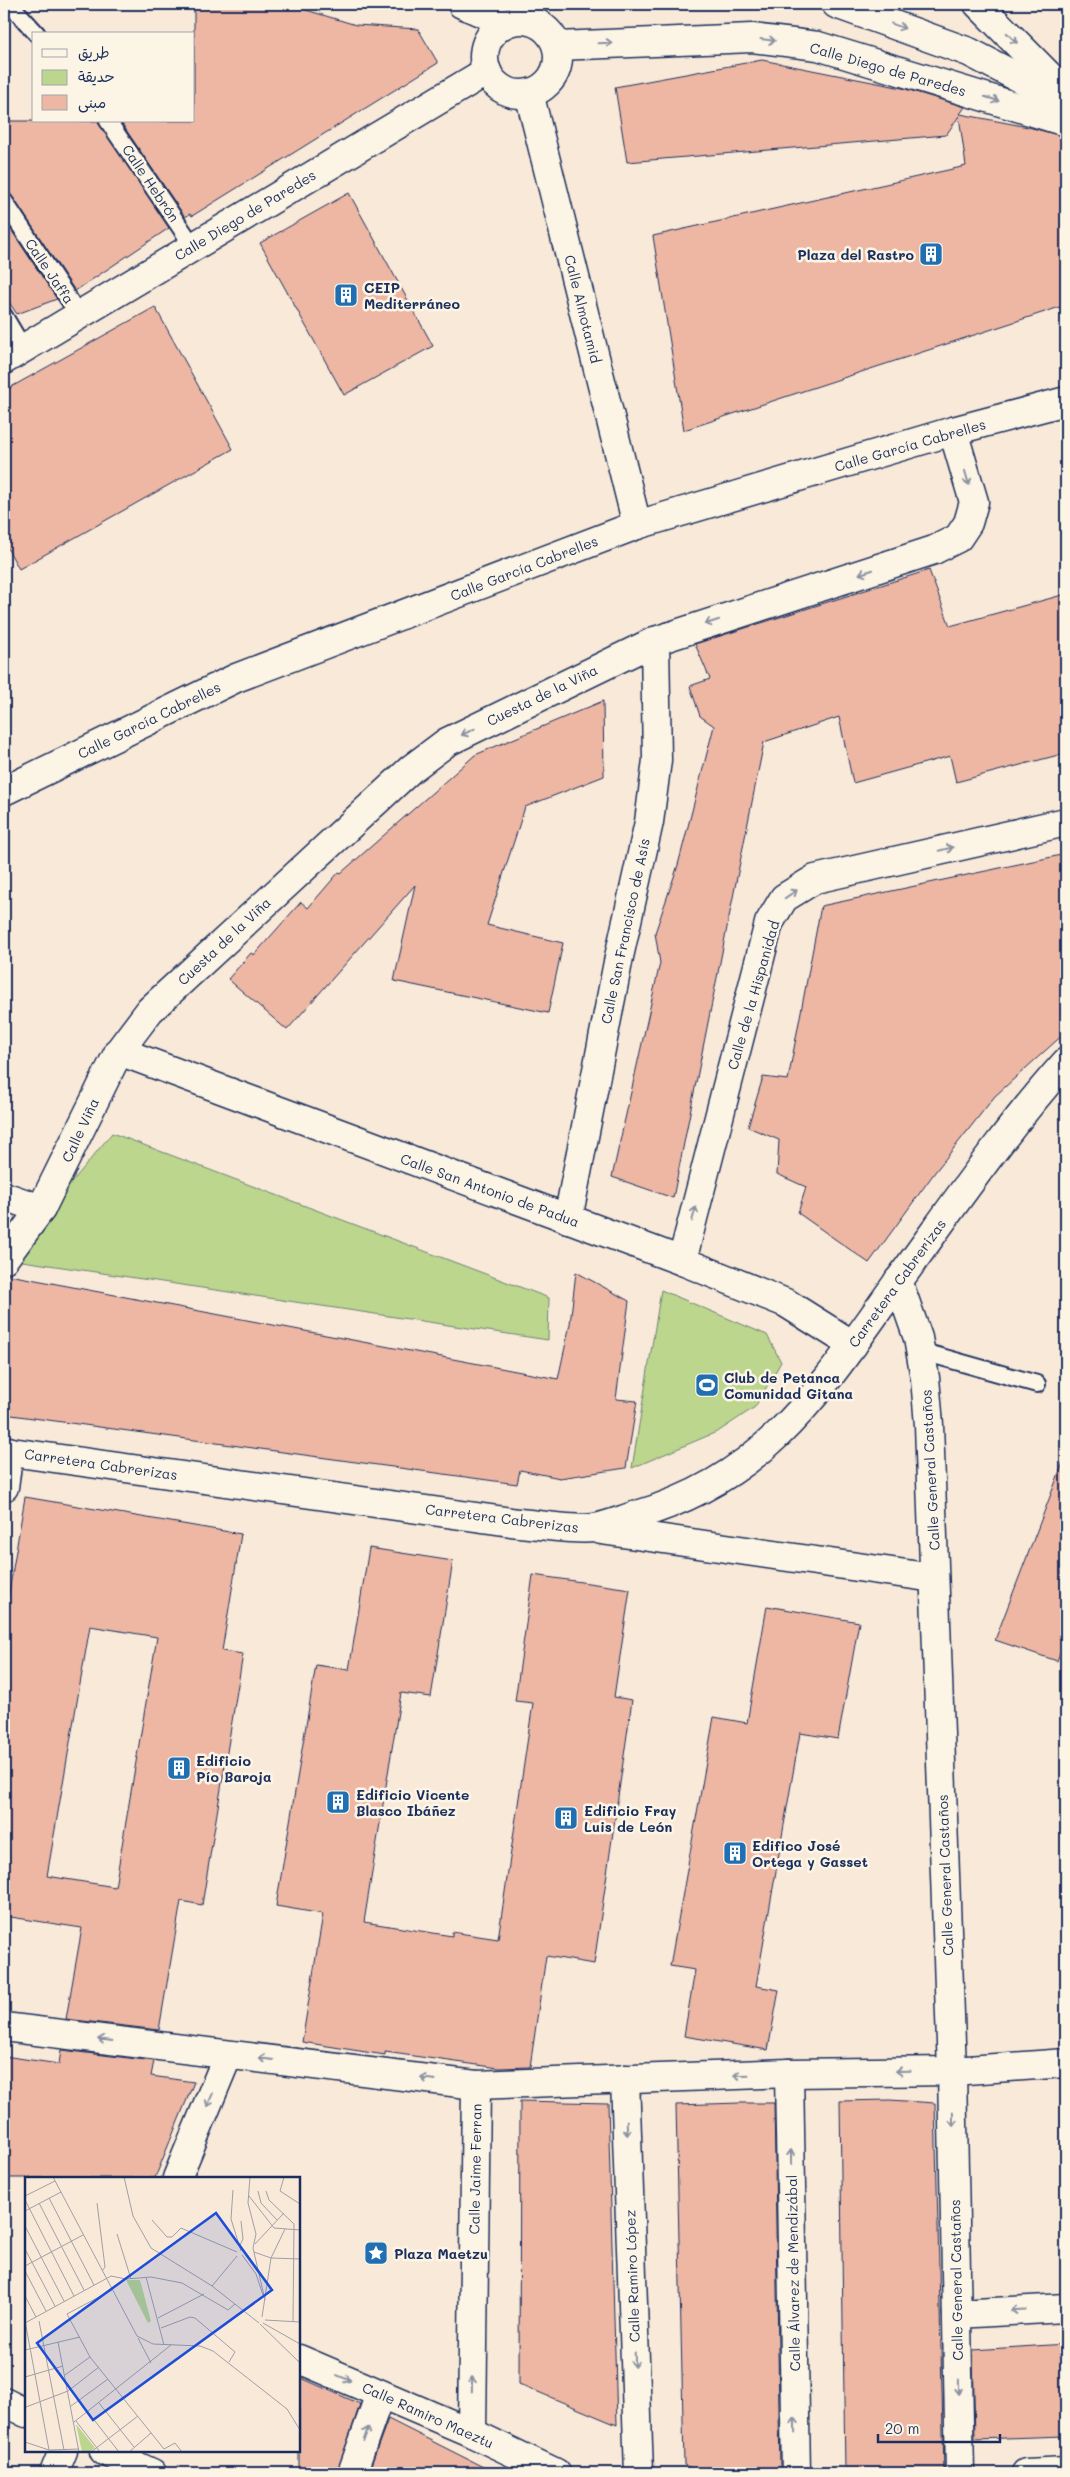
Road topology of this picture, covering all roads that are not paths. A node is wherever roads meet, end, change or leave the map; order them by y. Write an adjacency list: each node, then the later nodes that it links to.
1 (10, 4): 6 (lane)
2 (462, 4): 5 (street)
3 (836, 4): 11 (street, one-way to 11)
4 (978, 4): 9 (street, one-way to 9)
5 (506, 23): 7 (street); 8 (street)
6 (34, 32)
7 (556, 46): 10 (street); 13 (street, Calle Diego de Paredes, one-way to 13)
8 (487, 71): 10 (street); 15 (street, Calle Diego de Paredes)
9 (1066, 93)
10 (529, 94): 21 (street, Calle Almotamid)
11 (1066, 107)
12 (109, 122): 15 (lane, Calle Hebrón)
13 (1066, 122)
14 (4, 202): 16 (lane, Calle Jaffa)
15 (193, 246): 16 (street, Calle Diego de Paredes)
16 (79, 315): 18 (street, Calle Diego de Paredes)
17 (4, 316): 18 (lane)
18 (13, 354)
19 (1066, 401): 20 (street, Calle García Cabrelles)
20 (953, 431): 21 (street, Calle García Cabrelles); 22 (street, Cuesta de la Viña, one-way to 22)
21 (637, 525): 23 (street, Calle García Cabrelles)
22 (655, 641): 25 (street, Cuesta de la Viña, one-way to 25); 29 (street, Calle San Francisco de Asís)
23 (4, 791)
24 (1066, 822): 31 (street, Calle de la Hispanidad, one-way to 24)
25 (118, 1051): 28 (street, Calle Viña); 29 (street, Calle San Antonio de Padua)
26 (1066, 1062): 32 (street, Carretera Cabrerizas)
27 (4, 1196): 28 (street)
28 (41, 1209): 30 (street, Calle Viña)
29 (568, 1219): 31 (street, Calle San Antonio de Padua)
30 (4, 1259)
31 (682, 1261): 33 (street, Calle San Antonio de Padua)
32 (898, 1281): 33 (street, Carretera Cabrerizas); 34 (street, Calle General Castaños)
33 (853, 1345): 38 (street, Carretera Cabrerizas)
34 (920, 1351): 35 (lane); 39 (street, Calle General Castaños)
35 (1038, 1384)
36 (6, 1451): 37 (street); 38 (street, Carretera Cabrerizas)
37 (4, 1487)
38 (592, 1528): 39 (street)
39 (934, 1578): 43 (street, Calle General Castaños)
40 (4, 2027): 41 (street, one-way to 40)
41 (228, 2055): 46 (street, one-way to 41); 47 (street, one-way to 47)
42 (1066, 2063): 43 (street)
43 (952, 2071): 44 (street, one-way to 44); 49 (street, Calle General Castaños, one-way to 49)
44 (789, 2073): 45 (street, one-way to 45); 63 (street, Calle Álvarez de Mendizábal, one-way to 44)
45 (625, 2079): 46 (street); 62 (street, Calle Ramiro López, one-way to 62)
46 (476, 2085): 54 (street, Calle Jaime Ferran, one-way to 46)
47 (177, 2177)
48 (1066, 2308): 49 (street, one-way to 49)
49 (957, 2314): 64 (street, Calle General Castaños, one-way to 64)
50 (300, 2359): 51 (street, Calle Ramiro Maeztu, one-way to 51)
51 (380, 2394): 54 (street, Calle Ramiro Maeztu); 60 (street, one-way to 51)
52 (4, 2402): 53 (street)
53 (25, 2412)
54 (472, 2433): 61 (street, Calle Ramiro Maeztu)
55 (63, 2452): 58 (street)
56 (106, 2452): 59 (street)
57 (1066, 2471): 65 (street)
58 (54, 2473)
59 (152, 2473)
60 (352, 2473)
61 (556, 2473)
62 (639, 2473)
63 (796, 2473)
64 (960, 2473)
65 (1026, 2473)

